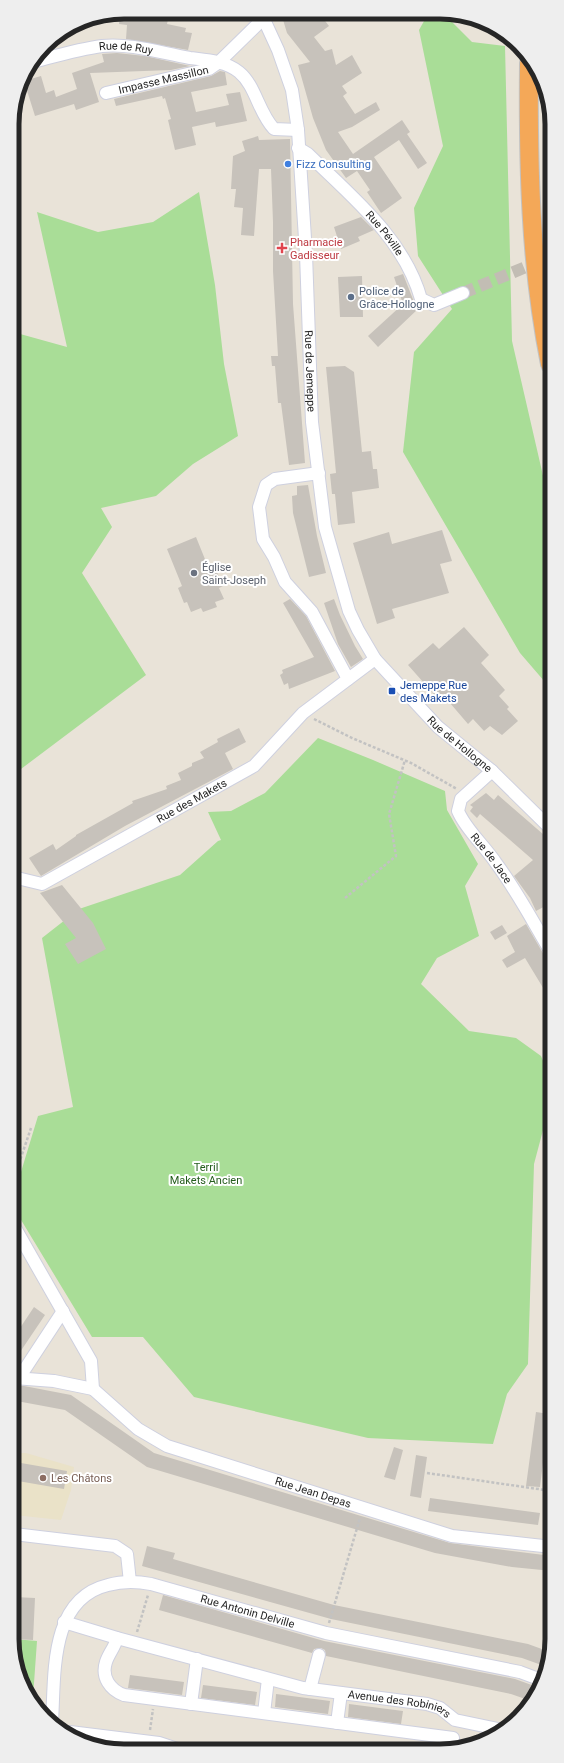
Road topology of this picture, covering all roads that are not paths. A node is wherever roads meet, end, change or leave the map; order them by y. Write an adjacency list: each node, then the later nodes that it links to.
1 (260, 19): 4 (street)
2 (264, 19): 7 (street, Rue de Jemeppe)
3 (41, 60): 4 (street, Rue de Ruy)
4 (219, 62): 6 (street, Impasse Massillon); 7 (street, Rue de Ruy)
5 (529, 69): 10 (highway)
6 (106, 93)
7 (298, 130): 8 (street, Rue de Jemeppe)
8 (298, 148): 9 (street, Rue Péville); 11 (street, Rue de Jemeppe)
9 (463, 293)
10 (545, 338)
11 (319, 473): 12 (street, Rue de Jemeppe); 14 (street)
12 (342, 590): 13 (street, Rue de Hollogne)
13 (375, 659): 14 (street, Rue des Makets); 15 (street, Rue de Hollogne)
14 (348, 679): 17 (street, Rue des Makets)
15 (492, 771): 16 (street, Rue de Hollogne); 18 (street, Rue de Jace)
16 (545, 823)
17 (19, 878)
18 (545, 942)
19 (19, 1235): 20 (street)
20 (63, 1311): 21 (street); 23 (street)
21 (19, 1374)
22 (19, 1378): 23 (street)
23 (93, 1389): 25 (street, Rue Jean Depas)
24 (19, 1535): 26 (street)
25 (545, 1546)
26 (130, 1582): 27 (street, Rue Antonin Delville); 31 (street, Rue Antonin Delville)
27 (64, 1622): 28 (street, Avenue des Robiniers); 37 (street, Rue Antonin Delville)
28 (118, 1638): 30 (street, Avenue des Robiniers); 35 (street, Avenue des Robiniers)
29 (319, 1655): 33 (street)
30 (197, 1659): 32 (street, Avenue des Robiniers); 35 (street)
31 (537, 1678)
32 (268, 1679): 33 (street, Avenue des Robiniers); 36 (street)
33 (310, 1689): 34 (street, Avenue des Robiniers)
34 (341, 1693): 38 (street, Avenue des Robiniers); 39 (street, Avenue des Robiniers)
35 (191, 1704): 36 (street, Avenue des Robiniers)
36 (264, 1713): 39 (street, Avenue des Robiniers)
37 (52, 1715)
38 (455, 1720): 40 (street, Avenue des Robiniers); 42 (street, Avenue des Robiniers)
39 (337, 1723): 42 (street, Avenue des Robiniers)
40 (495, 1728)
41 (78, 1733): 43 (street)
42 (452, 1743)
43 (159, 1744)

